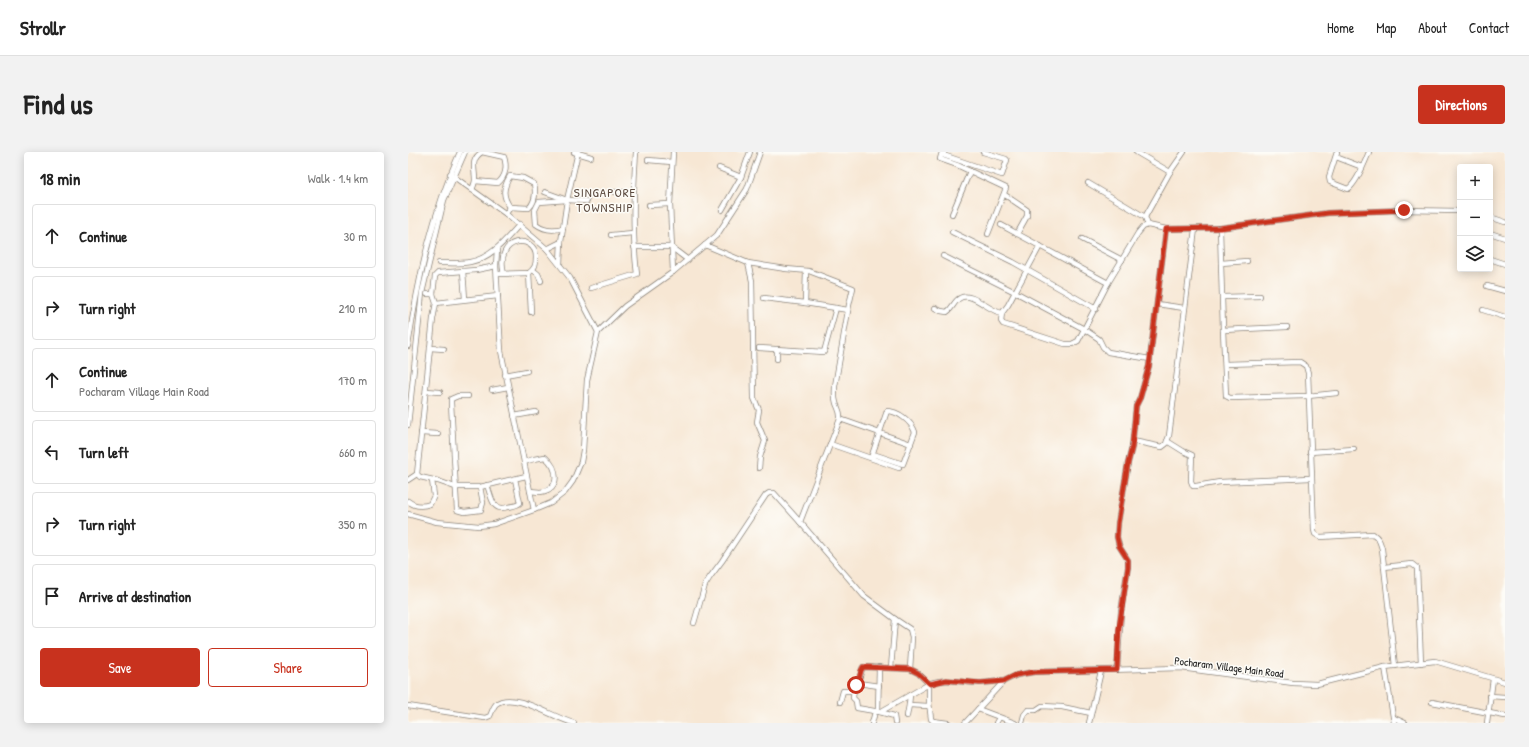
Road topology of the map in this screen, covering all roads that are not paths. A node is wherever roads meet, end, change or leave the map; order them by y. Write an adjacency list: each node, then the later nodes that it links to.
1 (460, 152): 21 (street)
2 (465, 152): 21 (street)
3 (577, 152): 14 (street); 30 (street)
4 (636, 152): 28 (street)
5 (672, 152): 16 (street)
6 (750, 152): 22 (street)
7 (760, 152): 58 (street)
8 (943, 152): 9 (street); 19 (street)
9 (983, 152)
10 (1136, 152): 20 (street)
11 (1184, 152): 20 (street)
12 (1369, 152): 17 (street)
13 (1337, 154): 17 (street); 17 (street)
14 (591, 158)
15 (648, 160): 16 (street)
16 (672, 162): 32 (street)
17 (1362, 167)
18 (719, 168): 22 (street)
19 (970, 171): 29 (street); 38 (street)
20 (1170, 172): 39 (street)
21 (452, 175): 25 (street); 86 (street)
22 (741, 177): 35 (street)
23 (475, 181): 23 (street); 25 (street)
24 (1088, 183): 39 (street)
25 (472, 190): 37 (street)
26 (545, 192): 30 (street)
27 (615, 192): 28 (street)
28 (633, 192): 50 (street)
29 (1005, 195): 51 (street); 52 (street)
30 (567, 200): 31 (street); 45 (street); 45 (street)
31 (586, 200)
32 (670, 204): 33 (street); 60 (street)
33 (649, 205)
34 (510, 207): 34 (street); 37 (street)
35 (722, 210)
36 (1457, 211): 46 (street)
37 (506, 214): 42 (street)
38 (952, 214)
39 (1145, 217): 44 (street)
40 (1493, 218): 41 (street)
41 (1505, 222)
42 (520, 224): 62 (street); 63 (street)
43 (1001, 225): 52 (street)
44 (1148, 225): 47 (street); 66 (street)
45 (563, 228): 57 (street)
46 (1220, 228): 48 (street); 71 (street)
47 (1166, 229): 48 (street); 98 (street)
48 (1195, 229): 101 (street)
49 (952, 232): 75 (street)
50 (633, 234): 54 (street); 61 (street)
51 (988, 234)
52 (1017, 234): 59 (street)
53 (1493, 234): 55 (street)
54 (611, 235)
55 (1505, 238)
56 (1082, 239): 66 (street)
57 (561, 242): 63 (street); 72 (street)
58 (705, 245): 65 (street); 70 (street)
59 (1040, 246): 75 (street); 83 (street)
60 (671, 247): 61 (street); 65 (street); 79 (street)
61 (634, 248): 85 (street)
62 (497, 249): 69 (street); 74 (street)
63 (547, 249): 72 (street)
64 (943, 256): 88 (street)
65 (688, 260): 79 (street)
66 (1122, 260): 83 (street)
67 (1493, 260): 73 (street)
68 (1247, 261): 71 (street)
69 (439, 263)
70 (748, 263): 77 (street); 144 (street)
71 (1221, 263): 93 (street)
72 (560, 264): 111 (street)
73 (1505, 264)
74 (496, 266): 76 (street); 80 (street)
75 (1027, 270): 88 (street); 102 (street)
76 (463, 271): 90 (street); 95 (street)
77 (806, 271): 96 (street); 103 (street)
78 (531, 272): 81 (street); 81 (street); 82 (street); 105 (street)
79 (673, 272): 111 (street)
80 (497, 274): 81 (street); 91 (street)
81 (504, 274)
82 (542, 281)
83 (1108, 283): 102 (street)
84 (1487, 286): 87 (street)
85 (591, 288)
86 (420, 289): 112 (street); 132 (street)
87 (1505, 291)
88 (1016, 292): 106 (street); 109 (street)
89 (427, 294): 90 (street)
90 (433, 294): 97 (street)
91 (498, 296): 95 (street); 121 (street)
92 (1260, 296): 93 (street)
93 (1223, 297): 110 (street)
94 (764, 298): 96 (street)
95 (465, 299): 97 (street)
96 (805, 302): 99 (street)
97 (436, 303): 113 (street)
98 (1157, 304): 101 (street); 118 (street)
99 (836, 308): 103 (street); 116 (street)
100 (935, 308): 106 (street)
101 (1184, 308): 137 (street)
102 (1096, 309): 109 (street)
103 (848, 310): 131 (street)
104 (1483, 310): 107 (street)
105 (531, 312)
106 (1002, 313): 109 (street)
107 (1505, 317)
108 (1287, 327): 110 (street)
109 (1084, 329): 118 (street)
110 (1223, 330): 119 (street)
111 (598, 332): 157 (street)
112 (408, 346)
113 (430, 348): 115 (street); 124 (street)
114 (759, 348): 116 (street)
115 (444, 349)
116 (777, 349): 117 (street)
117 (777, 359)
118 (1150, 359): 136 (street)
119 (1225, 364): 128 (street); 128 (street)
120 (527, 371): 121 (street)
121 (505, 375): 122 (street)
122 (508, 387): 123 (street); 130 (street)
123 (492, 390)
124 (426, 391): 125 (street); 133 (street)
125 (440, 392)
126 (1337, 393): 128 (street)
127 (468, 396): 153 (street)
128 (1308, 396): 141 (street)
129 (536, 412): 130 (street)
130 (514, 416): 143 (street)
131 (840, 419): 134 (street); 138 (street)
132 (408, 425)
133 (421, 433): 135 (street); 146 (street)
134 (880, 433): 139 (street); 139 (street); 142 (street)
135 (438, 434)
136 (1133, 441): 137 (street); 169 (street)
137 (1167, 441): 148 (street)
138 (830, 444): 142 (street); 159 (street)
139 (910, 444): 142 (street)
140 (1354, 449): 141 (street)
141 (1310, 452): 148 (street)
142 (872, 456): 145 (street)
143 (524, 462): 147 (street); 155 (street)
144 (759, 468)
145 (899, 468)
146 (417, 474): 150 (street); 151 (street)
147 (526, 476): 149 (street); 155 (street)
148 (1311, 478): 160 (street)
149 (515, 479): 152 (street); 152 (street)
150 (408, 480)
151 (432, 480): 153 (street); 156 (street)
152 (487, 485): 154 (street)
153 (455, 487): 154 (street); 154 (street)
154 (480, 487)
155 (530, 491): 157 (street)
156 (408, 500)
157 (534, 510): 158 (street)
158 (408, 514)
159 (800, 522): 161 (street); 162 (street)
160 (1384, 567): 163 (street); 164 (street)
161 (895, 619): 167 (street); 168 (street)
162 (694, 623)
163 (1421, 663): 164 (street, Pocharam Village Main Road); 171 (street, Pocharam Village Main Road)
164 (1395, 666): 166 (street, Pocharam Village Main Road)
165 (879, 667): 167 (street); 174 (street); 176 (street)
166 (1385, 667): 169 (street, Pocharam Village Main Road); 193 (street)
167 (891, 668): 168 (street)
168 (910, 669): 175 (street)
169 (1117, 670): 170 (street, Pocharam Village Main Road)
170 (1101, 671): 172 (street, Pocharam Village Main Road); 189 (street)
171 (1493, 679): 173 (street, Pocharam Village Main Road); 179 (street)
172 (1004, 681): 175 (street); 186 (street, Pocharam Village Main Road)
173 (1505, 682)
174 (858, 683): 176 (street); 177 (street)
175 (930, 684): 178 (street); 185 (street)
176 (879, 686): 187 (street)
177 (854, 690): 181 (street); 187 (street)
178 (910, 695): 183 (street); 187 (street)
179 (1490, 696): 180 (street); 188 (street)
180 (1505, 697)
181 (840, 702)
182 (1432, 702): 188 (street)
183 (909, 705): 185 (street); 190 (street)
184 (408, 706): 194 (street)
185 (929, 706): 195 (street)
186 (978, 710): 192 (street); 201 (street, Pocharam Village Main Road)
187 (877, 712): 198 (street); 199 (street)
188 (1489, 712): 191 (street); 207 (street)
189 (1091, 713): 204 (street); 205 (street)
190 (907, 716)
191 (1505, 716)
192 (999, 718): 202 (street); 203 (street)
193 (1394, 721): 206 (street)
194 (568, 722): 196 (street)
195 (933, 722): 200 (street)
196 (575, 723): 197 (street)
197 (580, 723)
198 (872, 723)
199 (895, 723)
200 (948, 723)
201 (965, 723)
202 (996, 723)
203 (1015, 723)
204 (1022, 723)
205 (1089, 723)
206 (1405, 723)
207 (1487, 723)

